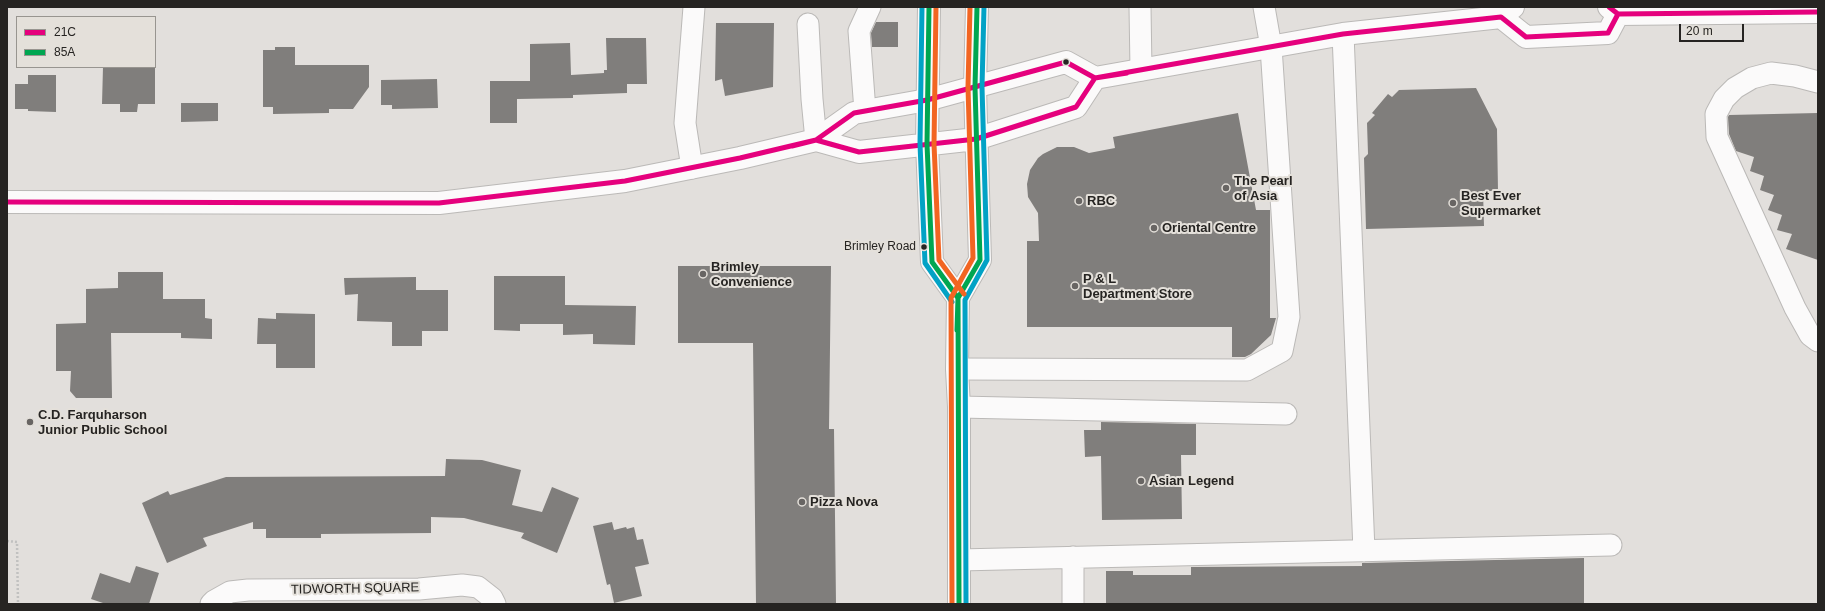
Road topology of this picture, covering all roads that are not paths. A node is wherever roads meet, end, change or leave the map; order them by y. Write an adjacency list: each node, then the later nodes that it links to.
1 (694, 7): 22 (street)
2 (870, 7): 18 (street)
3 (929, 7): 17 (main road)
4 (976, 7): 16 (main road)
5 (1140, 7): 13 (street)
6 (1264, 7): 12 (street)
7 (1614, 10): 8 (main road); 9 (main road)
8 (1507, 12): 11 (main road)
9 (1818, 12)
10 (808, 24): 20 (street)
11 (1343, 34): 12 (main road); 30 (street)
12 (1271, 47): 13 (main road); 26 (street)
13 (1141, 70): 14 (main road)
14 (1095, 78): 16 (main road); 19 (main road)
15 (1818, 82): 25 (street)
16 (975, 87): 17 (main road); 19 (main road)
17 (927, 100): 18 (main road); 21 (main road)
18 (865, 111): 20 (main road)
19 (976, 139): 21 (main road); 24 (main road)
20 (816, 140): 21 (main road); 22 (main road)
21 (927, 144): 24 (main road)
22 (692, 168): 23 (main road)
23 (7, 202)
24 (958, 298): 26 (main road)
25 (1818, 341)
26 (957, 369): 27 (main road)
27 (959, 407): 28 (street); 32 (main road)
28 (1286, 414)
29 (1611, 545): 30 (street)
30 (1364, 551): 31 (street)
31 (1073, 556): 32 (street); 36 (street)
32 (959, 560): 35 (main road)
33 (211, 604): 34 (street, TIDWORTH SQUARE)
34 (496, 604)
35 (959, 604)
36 (1073, 604)

